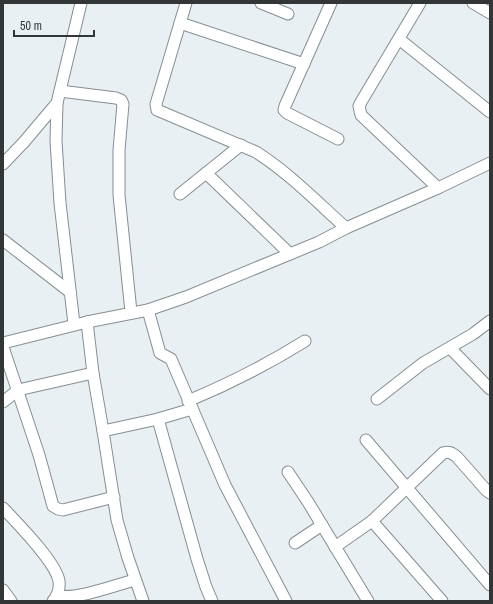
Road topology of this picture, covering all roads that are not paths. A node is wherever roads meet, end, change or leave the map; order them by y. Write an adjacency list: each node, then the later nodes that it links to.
1 (81, 3): 12 (street)
2 (186, 3): 9 (street)
3 (261, 3): 8 (street)
4 (332, 3): 11 (street)
5 (420, 3): 10 (street)
6 (473, 3): 7 (street)
7 (490, 13)
8 (288, 14)
9 (180, 23): 11 (street); 16 (street)
10 (399, 39): 14 (street); 20 (street)
11 (304, 64): 15 (street)
12 (60, 91): 13 (street); 27 (street)
13 (57, 103): 18 (street); 25 (street)
14 (490, 112)
15 (338, 139)
16 (241, 145): 19 (street); 22 (street)
17 (490, 163): 20 (street)
18 (3, 164)
19 (206, 173): 21 (street); 24 (street)
20 (438, 188): 22 (street)
21 (180, 194)
22 (346, 228): 24 (street)
23 (3, 240): 25 (street)
24 (290, 254): 26 (street)
25 (70, 292): 30 (street)
26 (148, 310): 27 (street); 40 (street)
27 (130, 312): 29 (street)
28 (490, 321): 34 (street)
29 (87, 322): 30 (street); 35 (street)
30 (74, 324): 32 (street)
31 (305, 341): 40 (street)
32 (3, 343)
33 (3, 347): 37 (street)
34 (450, 348): 36 (street); 38 (street)
35 (93, 373): 37 (street); 42 (street)
36 (490, 389)
37 (18, 390): 39 (street); 47 (street)
38 (377, 399)
39 (3, 402)
40 (190, 405): 41 (street); 60 (street)
41 (158, 419): 42 (street); 59 (street)
42 (103, 431): 47 (street)
43 (366, 440): 45 (street)
44 (288, 472): 50 (street)
45 (406, 488): 46 (street); 49 (street); 54 (street)
46 (490, 492)
47 (114, 497): 53 (street)
48 (3, 508): 56 (street)
49 (372, 521): 52 (street); 62 (street)
50 (322, 525): 51 (street); 52 (street)
51 (295, 543)
52 (335, 547): 61 (street)
53 (135, 580): 56 (street); 58 (street)
54 (490, 585)
55 (3, 590): 57 (street)
56 (55, 598)
57 (11, 601)
58 (143, 601)
59 (212, 601)
60 (286, 601)
61 (368, 601)
62 (442, 601)

